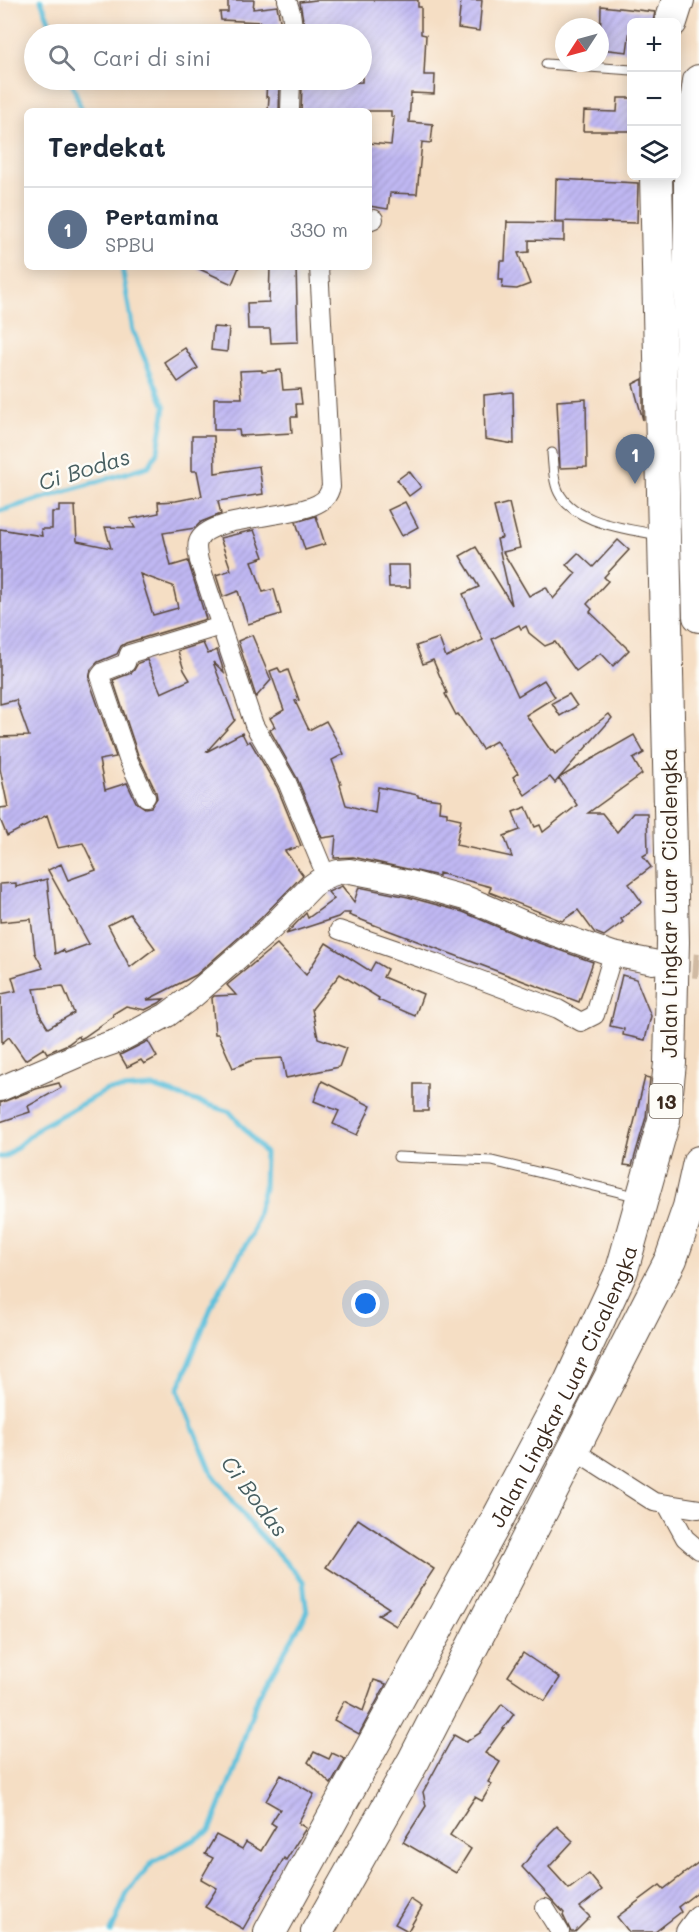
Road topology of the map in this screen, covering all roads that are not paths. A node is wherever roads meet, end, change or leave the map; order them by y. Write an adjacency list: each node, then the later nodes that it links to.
1 (287, 0): 4 (street)
2 (678, 0): 3 (highway)
3 (672, 18)
4 (293, 24)
5 (546, 64): 6 (lane)
6 (627, 70)
7 (699, 81): 14 (highway)
8 (291, 90): 9 (street)
9 (290, 108)
10 (656, 180): 13 (highway, Jalan Lingkar Luar Cicalengka / 13)
11 (319, 270): 17 (street)
12 (552, 453): 13 (lane)
13 (663, 536): 26 (highway, Jalan Lingkar Luar Cicalengka / 13)
14 (698, 553): 15 (highway)
15 (699, 599): 16 (highway)
16 (699, 616)
17 (221, 626): 18 (street); 19 (street)
18 (146, 797)
19 (326, 876): 21 (street); 23 (street)
20 (339, 930): 21 (street)
21 (613, 954): 22 (street)
22 (653, 962)
23 (0, 1089)
24 (398, 1157): 26 (lane)
25 (699, 1162): 27 (highway, Jalan Lingkar Luar Cicalengka)
26 (644, 1199): 33 (highway, Jalan Lingkar Luar Cicalengka / 13)
27 (573, 1450): 28 (street); 34 (highway, Jalan Lingkar Luar Cicalengka)
28 (667, 1505): 29 (street); 30 (street)
29 (699, 1509)
30 (699, 1550)
31 (545, 1908): 35 (street)
32 (699, 1917): 36 (street)
33 (270, 1932)
34 (317, 1932)
35 (560, 1932)
36 (688, 1932)

